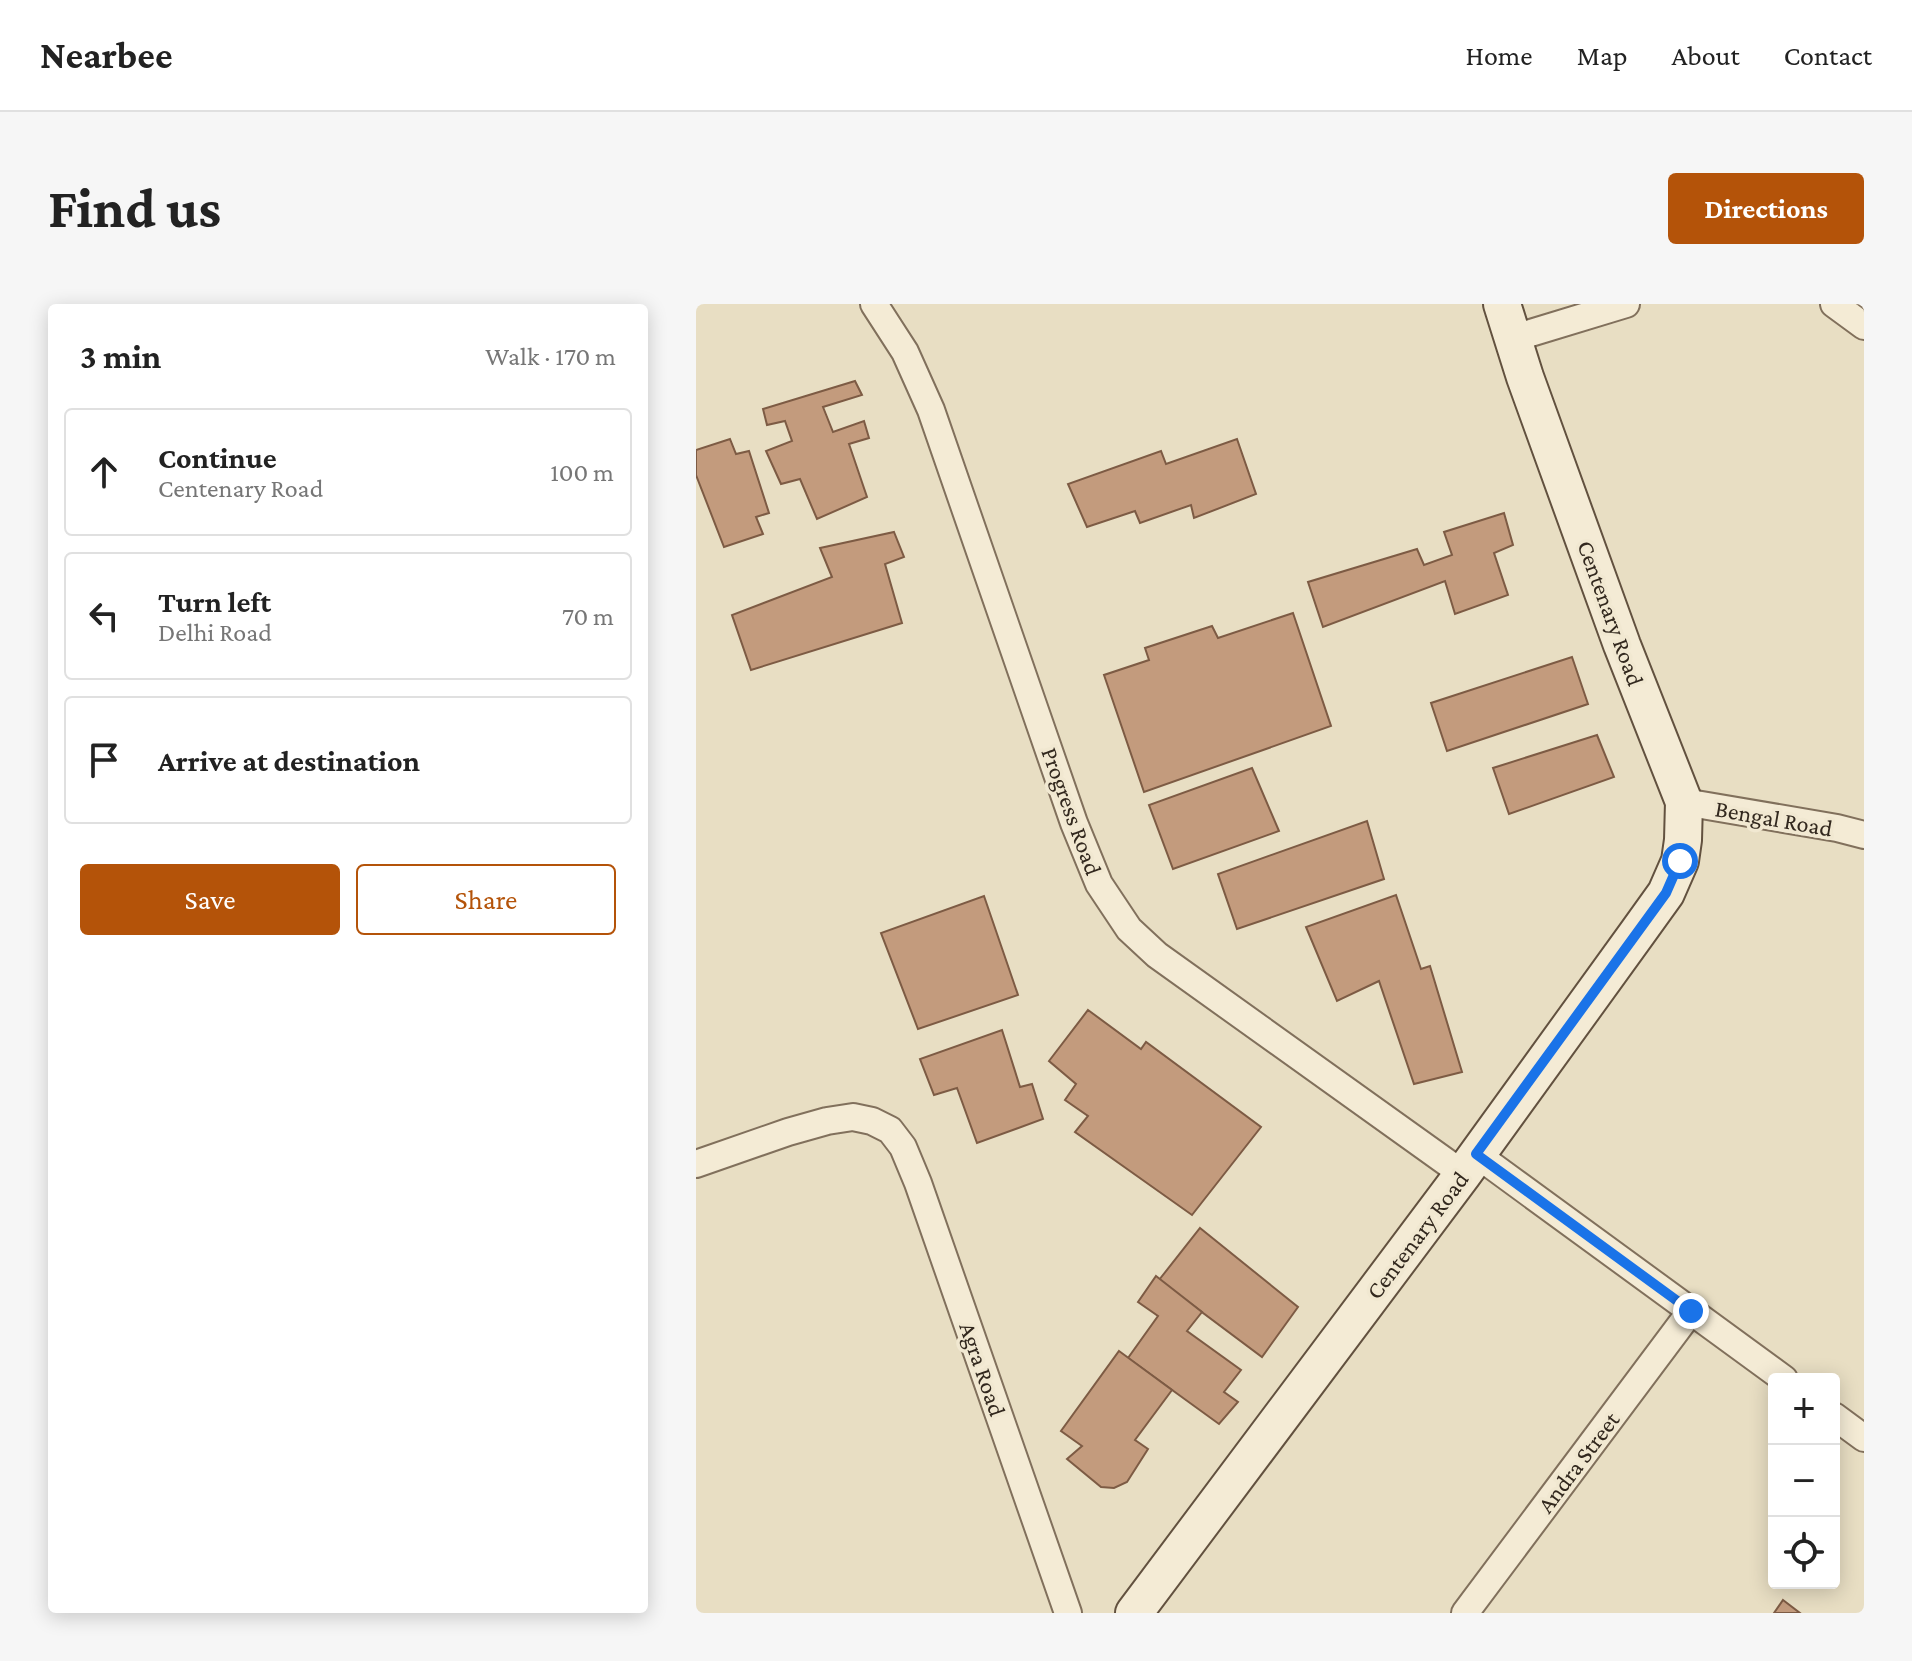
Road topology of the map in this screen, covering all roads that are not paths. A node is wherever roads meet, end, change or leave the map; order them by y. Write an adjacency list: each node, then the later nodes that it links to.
1 (874, 304): 10 (street, Progress Road)
2 (1502, 304): 6 (street, Centenary Road)
3 (1626, 304): 6 (street)
4 (1834, 304): 5 (street)
5 (1864, 326)
6 (1514, 338): 7 (street, Centenary Road)
7 (1684, 802): 8 (street, Bengal Road); 10 (street, Centenary Road)
8 (1864, 835)
9 (696, 1164): 15 (street, Agra Road)
10 (1470, 1164): 11 (street, Progress Road); 16 (street, Centenary Road)
11 (1691, 1311): 12 (street, Progress Road); 17 (street, Andra Street)
12 (1776, 1373)
13 (1840, 1420): 14 (street)
14 (1864, 1438)
15 (1068, 1613)
16 (1134, 1613)
17 (1465, 1613)

